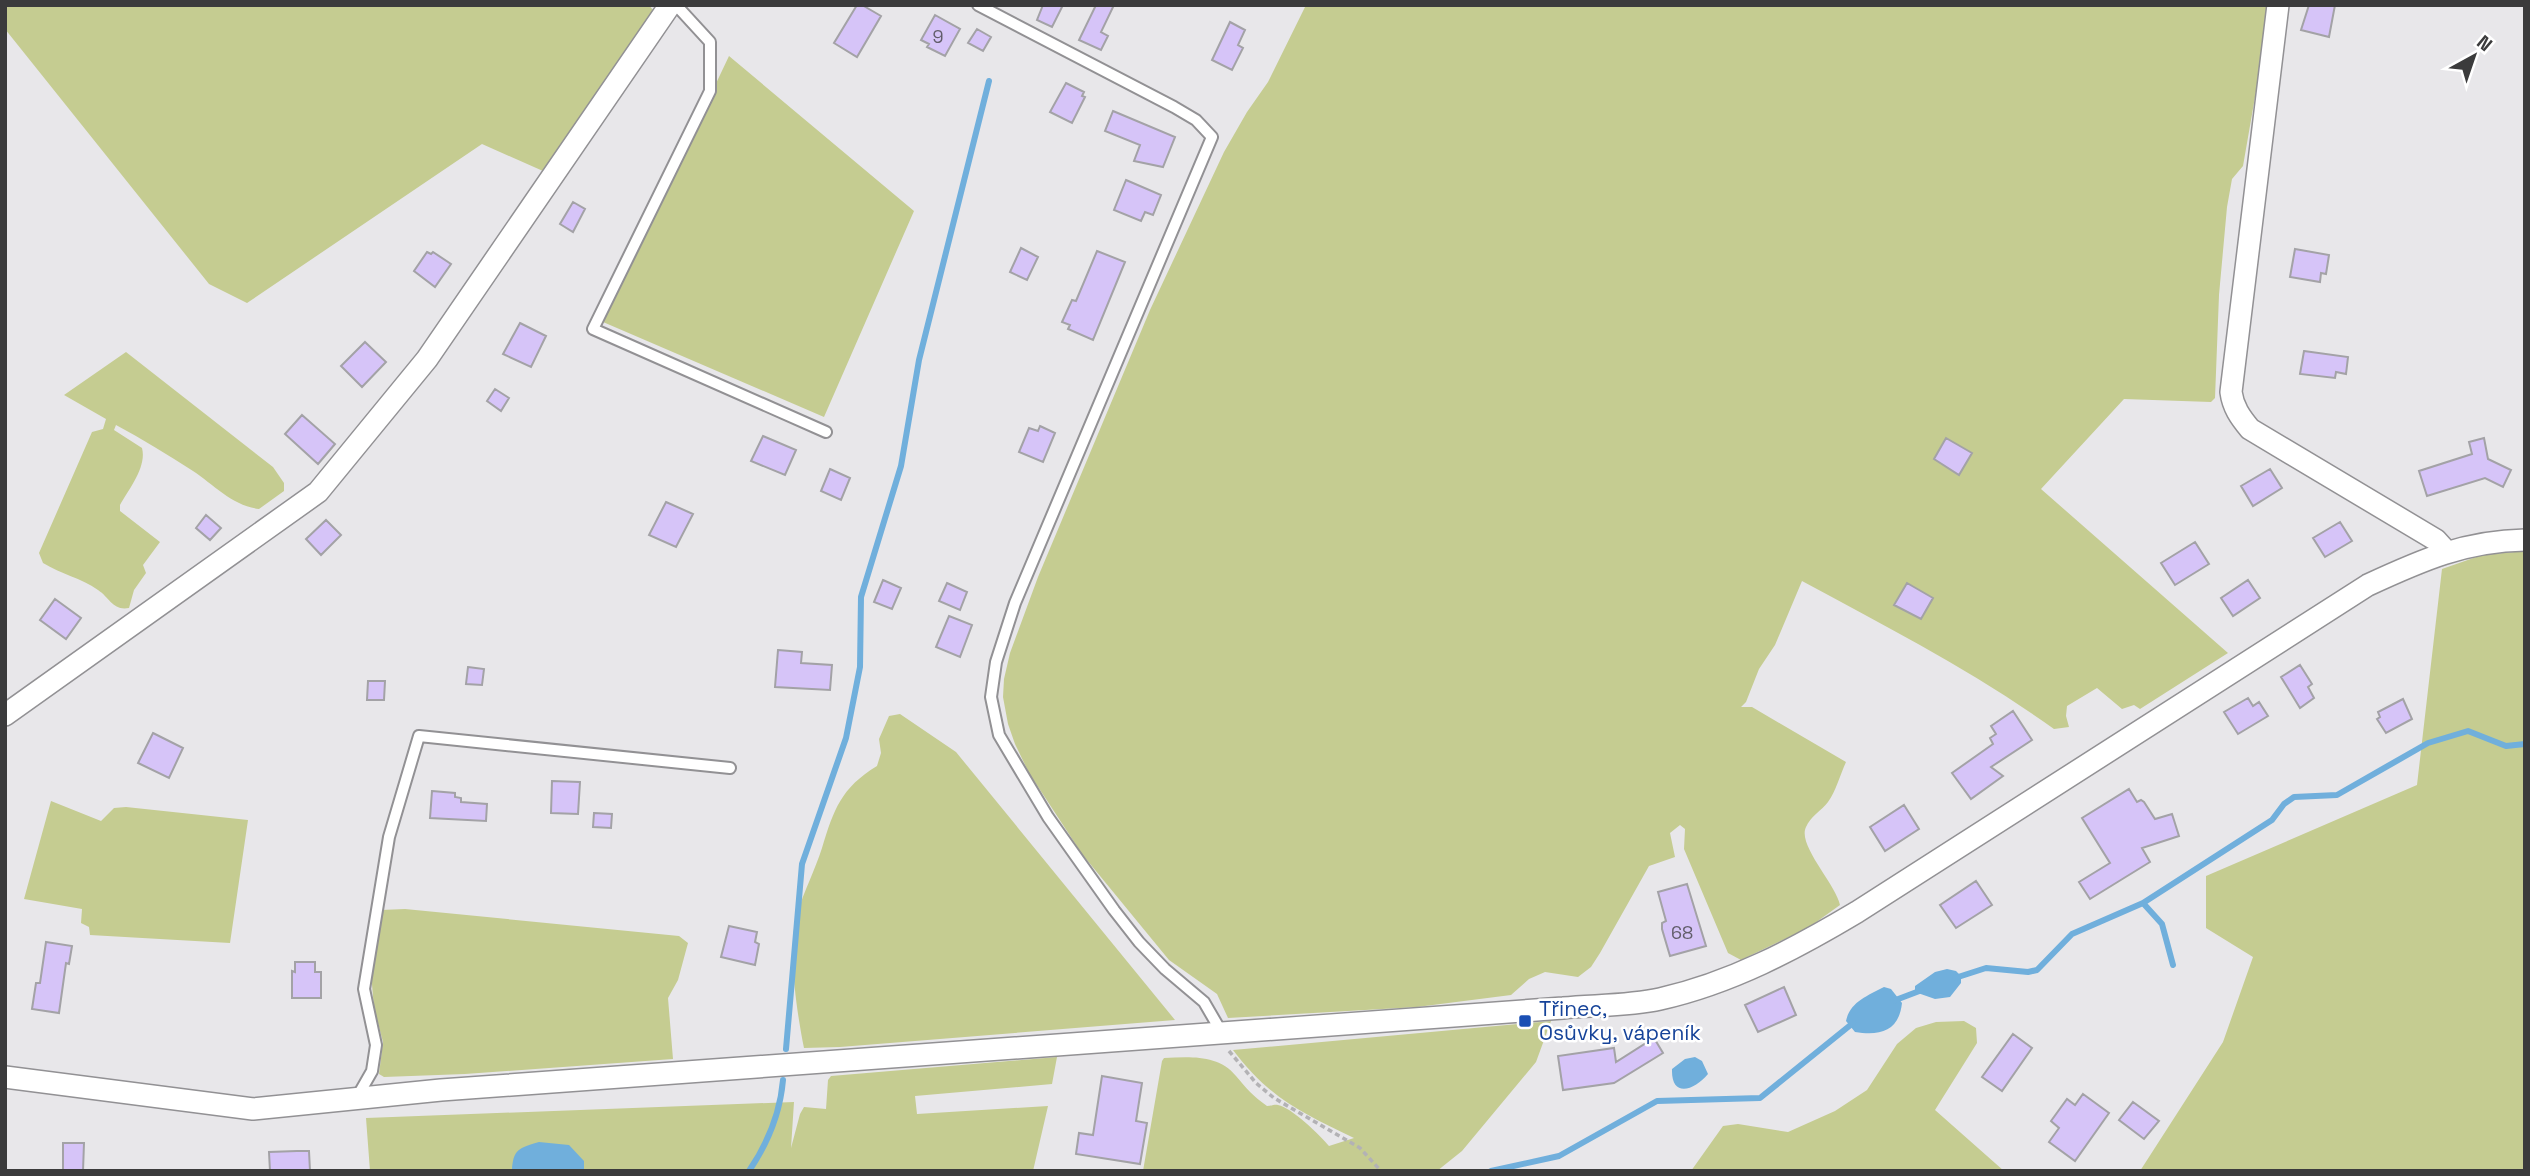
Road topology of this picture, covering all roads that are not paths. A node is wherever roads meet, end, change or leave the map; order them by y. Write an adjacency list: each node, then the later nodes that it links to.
1 (670, 5): 8 (street)
2 (676, 5): 5 (lane)
3 (978, 5): 10 (lane)
4 (2278, 5): 7 (street)
5 (826, 432)
6 (2525, 540): 7 (street)
7 (2446, 551): 10 (street)
8 (5, 715)
9 (730, 768): 12 (lane)
10 (1222, 1033): 12 (street)
11 (5, 1077): 12 (street)
12 (356, 1099)

